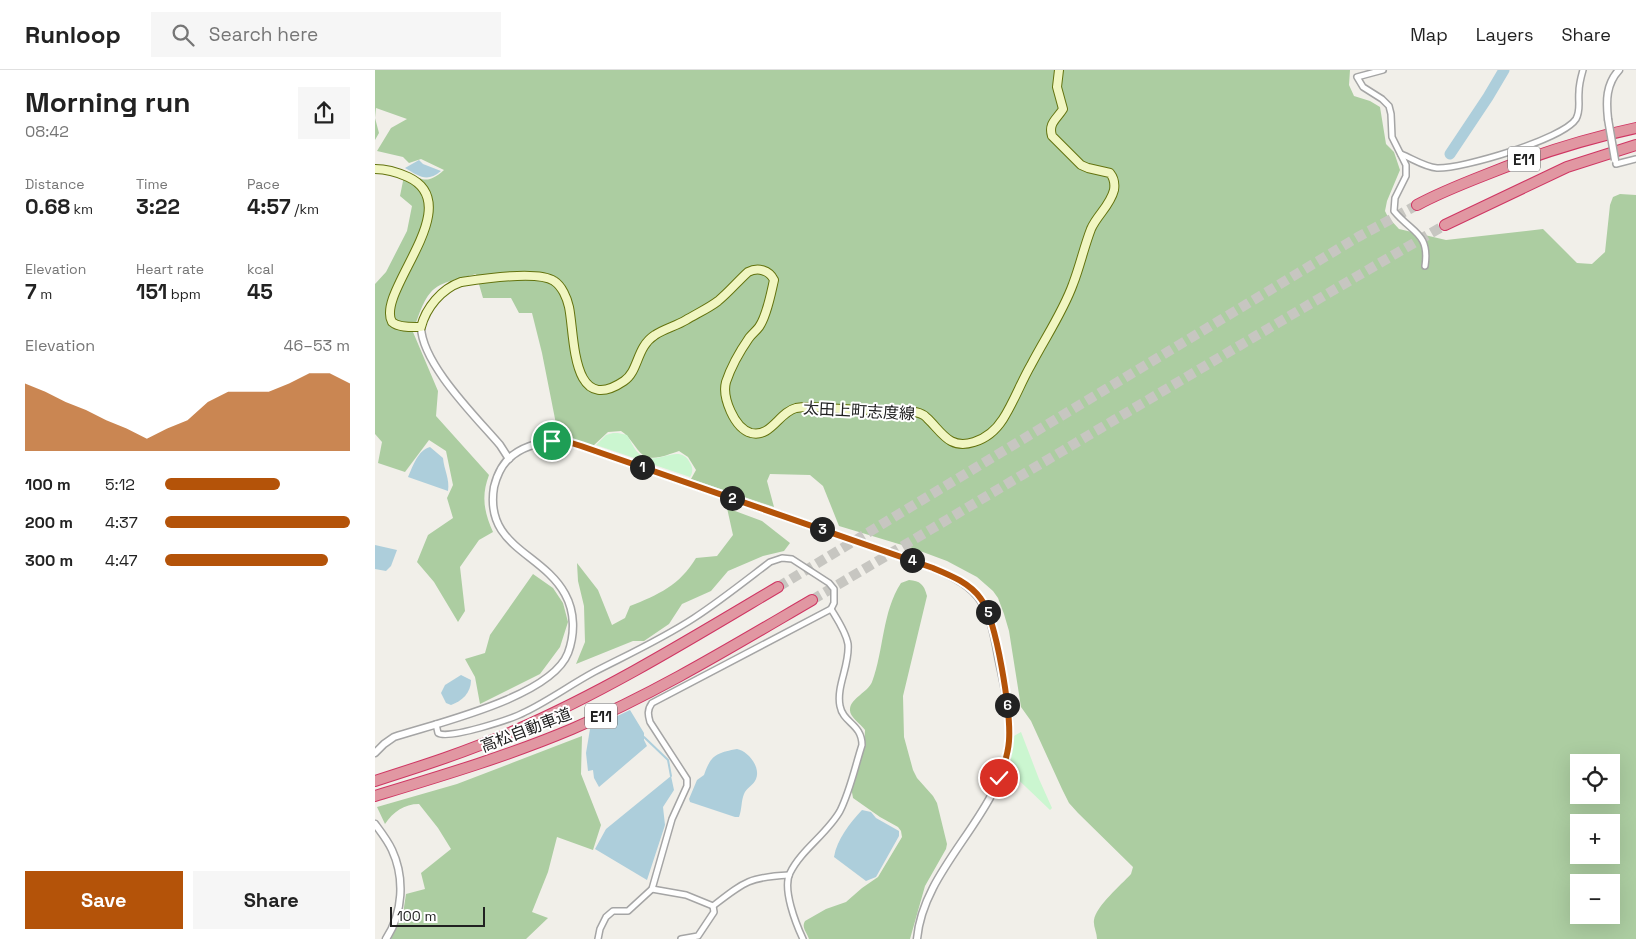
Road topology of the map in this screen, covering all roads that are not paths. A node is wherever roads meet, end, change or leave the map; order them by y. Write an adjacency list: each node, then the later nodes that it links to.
1 (1059, 70): 14 (main road, 太田上町志度線)
2 (1383, 70): 7 (street)
3 (1583, 70): 7 (street)
4 (1619, 70): 9 (street, bridge)
5 (1636, 128): 11 (highway, E11)
6 (1636, 145): 12 (highway, E11)
7 (1401, 154): 13 (street)
8 (1636, 159): 9 (street)
9 (1616, 162)
10 (375, 169): 14 (main road)
11 (1417, 205)
12 (1445, 224)
13 (1425, 266)
14 (421, 327): 15 (street)
15 (509, 459): 19 (street); 31 (street)
16 (778, 587): 21 (highway, 高松自動車道 / E11)
17 (812, 600): 22 (highway, 高松自動車道 / E11)
18 (831, 609): 19 (street); 24 (street); 25 (street)
19 (436, 724): 20 (street)
20 (375, 753)
21 (375, 781)
22 (375, 796)
23 (375, 824): 27 (street)
24 (789, 875): 26 (street); 30 (street)
25 (652, 889): 26 (street); 28 (street)
26 (713, 906): 29 (street)
27 (386, 939)
28 (598, 939)
29 (681, 939)
30 (803, 939)
31 (917, 939)

